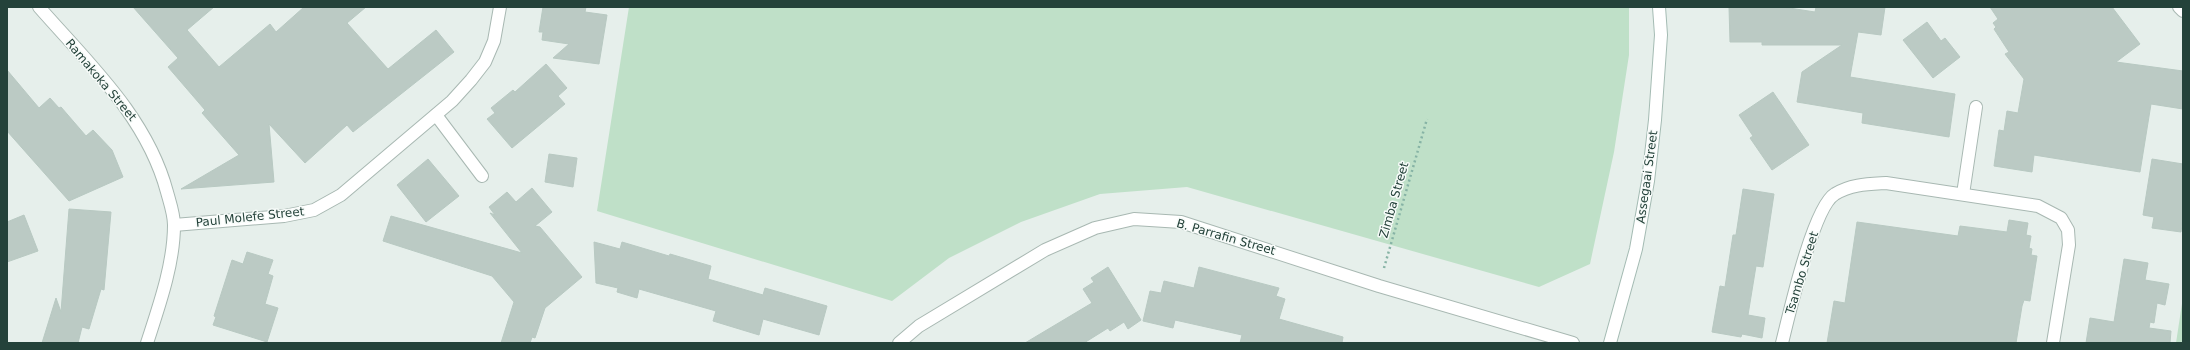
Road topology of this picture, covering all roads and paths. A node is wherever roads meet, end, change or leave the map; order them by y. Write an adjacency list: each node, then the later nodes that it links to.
1 (40, 7): 11 (street, Ramakoka Street)
2 (500, 7): 7 (street, Paul Molefe Street)
3 (1659, 7): 16 (street, Assegaai Street)
4 (2179, 7): 5 (street)
5 (2183, 12)
6 (1976, 107): 10 (street)
7 (436, 115): 9 (street); 11 (street, Paul Molefe Street)
8 (1427, 119): 12 (path, Zimba Street)
9 (482, 176)
10 (1963, 194): 17 (street, Tsambo Street); 18 (street, Tsambo Street)
11 (174, 225): 13 (street, Ramakoka Street)
12 (1379, 286): 14 (street, B. Parrafin Street); 15 (street, B. Parrafin Street)
13 (147, 343)
14 (899, 343)
15 (1573, 343)
16 (1610, 343)
17 (1782, 343)
18 (2053, 343)

